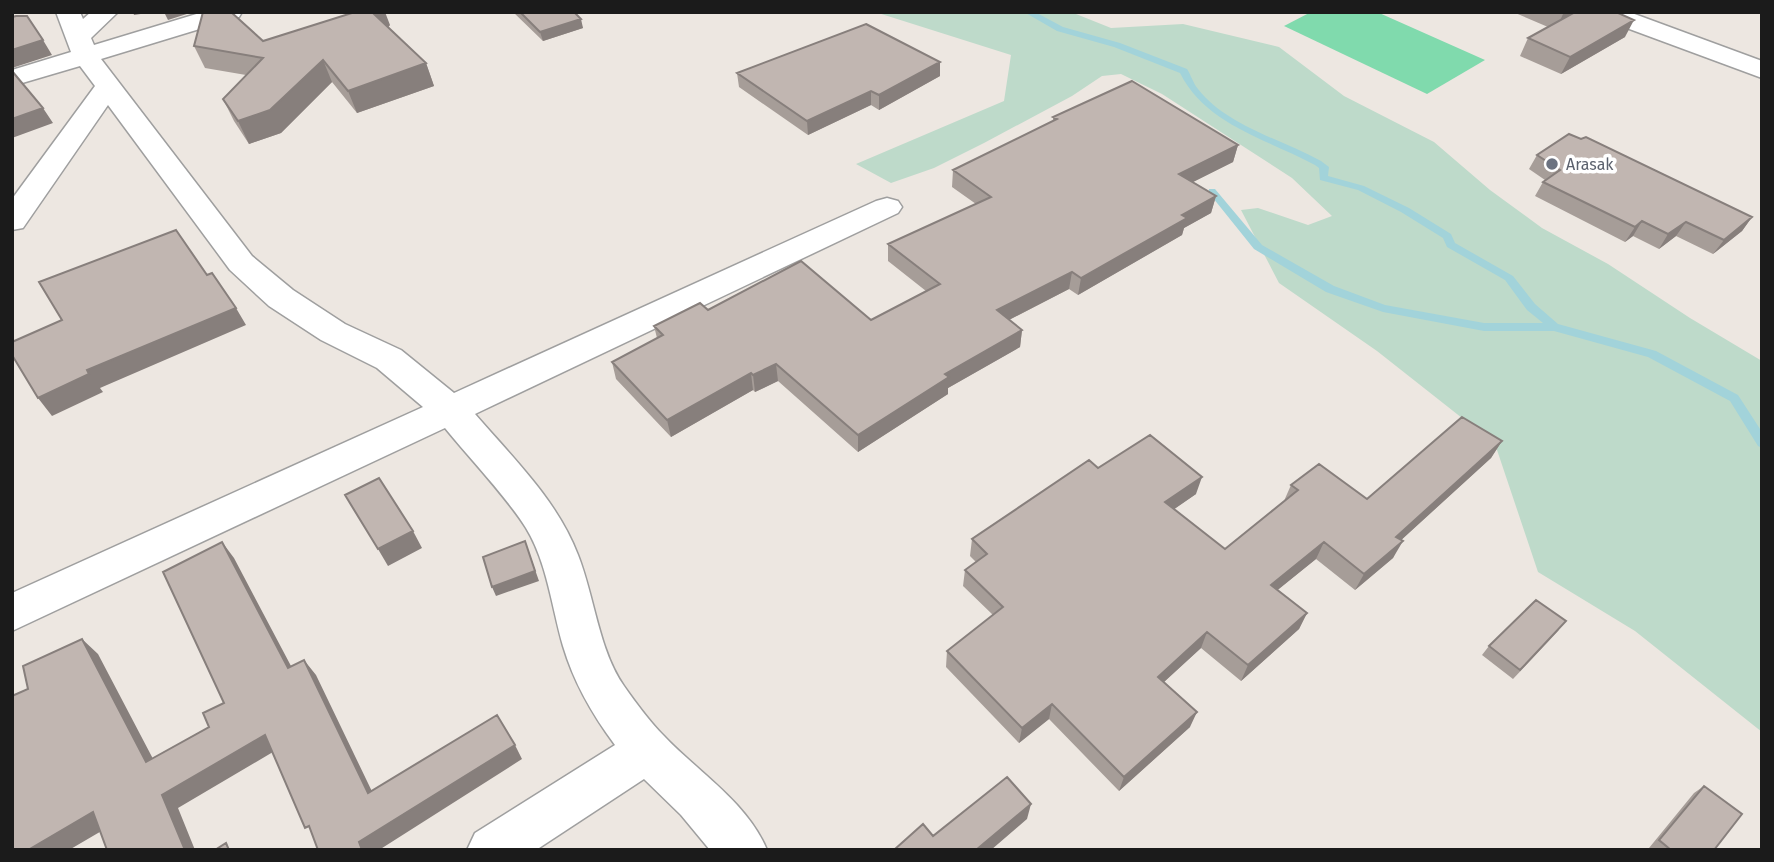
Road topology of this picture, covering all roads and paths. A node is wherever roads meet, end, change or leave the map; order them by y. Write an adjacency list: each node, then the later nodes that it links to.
1 (106, 12): 6 (street)
2 (230, 12): 6 (street)
3 (1606, 12): 5 (street)
4 (1675, 12): 5 (street)
5 (1642, 27): 7 (street)
6 (77, 35): 8 (street); 9 (street)
7 (1762, 70)
8 (12, 78)
9 (108, 86): 11 (street); 12 (street)
10 (887, 207): 12 (street)
11 (12, 221)
12 (452, 411): 13 (street); 14 (street)
13 (12, 613)
14 (647, 751): 15 (street); 16 (street)
15 (492, 850)
16 (743, 850)

